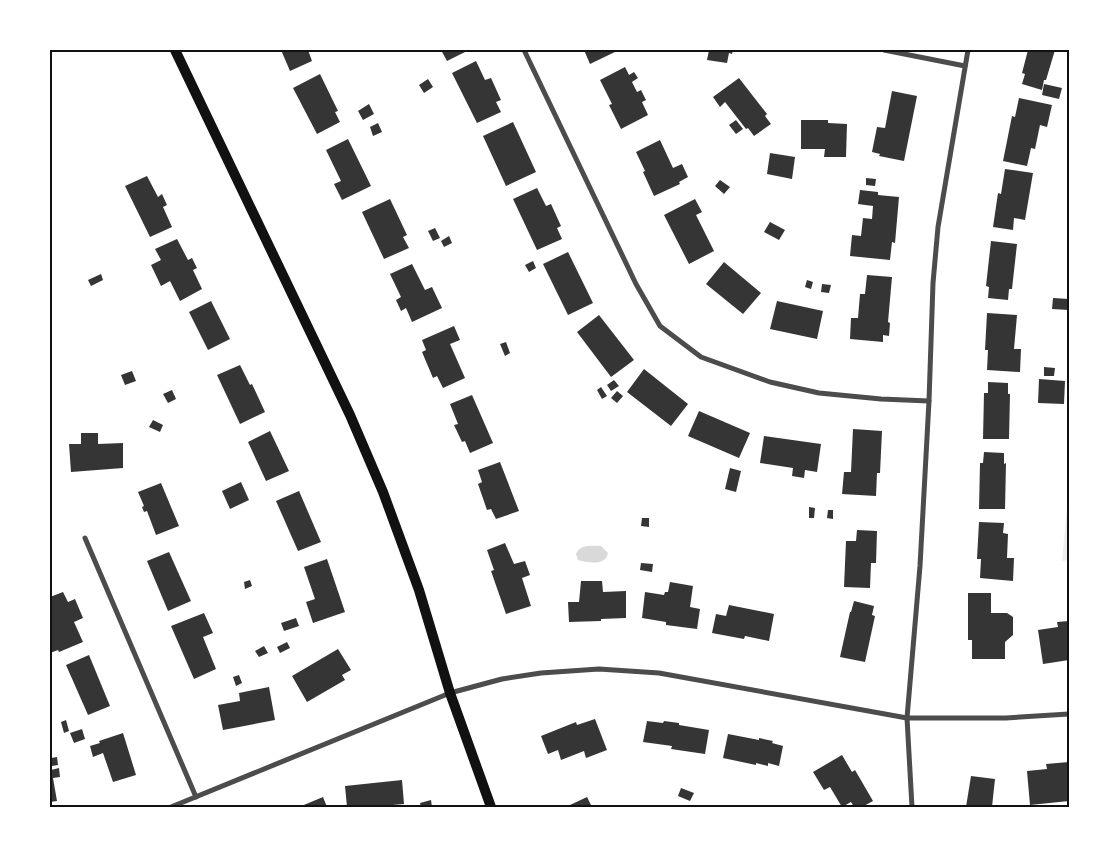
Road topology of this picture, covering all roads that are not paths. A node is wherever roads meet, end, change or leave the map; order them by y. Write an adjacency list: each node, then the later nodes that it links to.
1 (175, 50): 8 (main road)
2 (524, 50): 6 (street)
3 (884, 50): 5 (street)
4 (968, 50): 5 (street)
5 (965, 66): 6 (street)
6 (929, 401): 10 (street)
7 (84, 538): 11 (street)
8 (450, 693): 10 (street); 11 (street); 13 (main road)
9 (1069, 714): 10 (street)
10 (907, 718): 14 (street)
11 (196, 797): 12 (street)
12 (171, 807)
13 (491, 807)
14 (912, 807)

